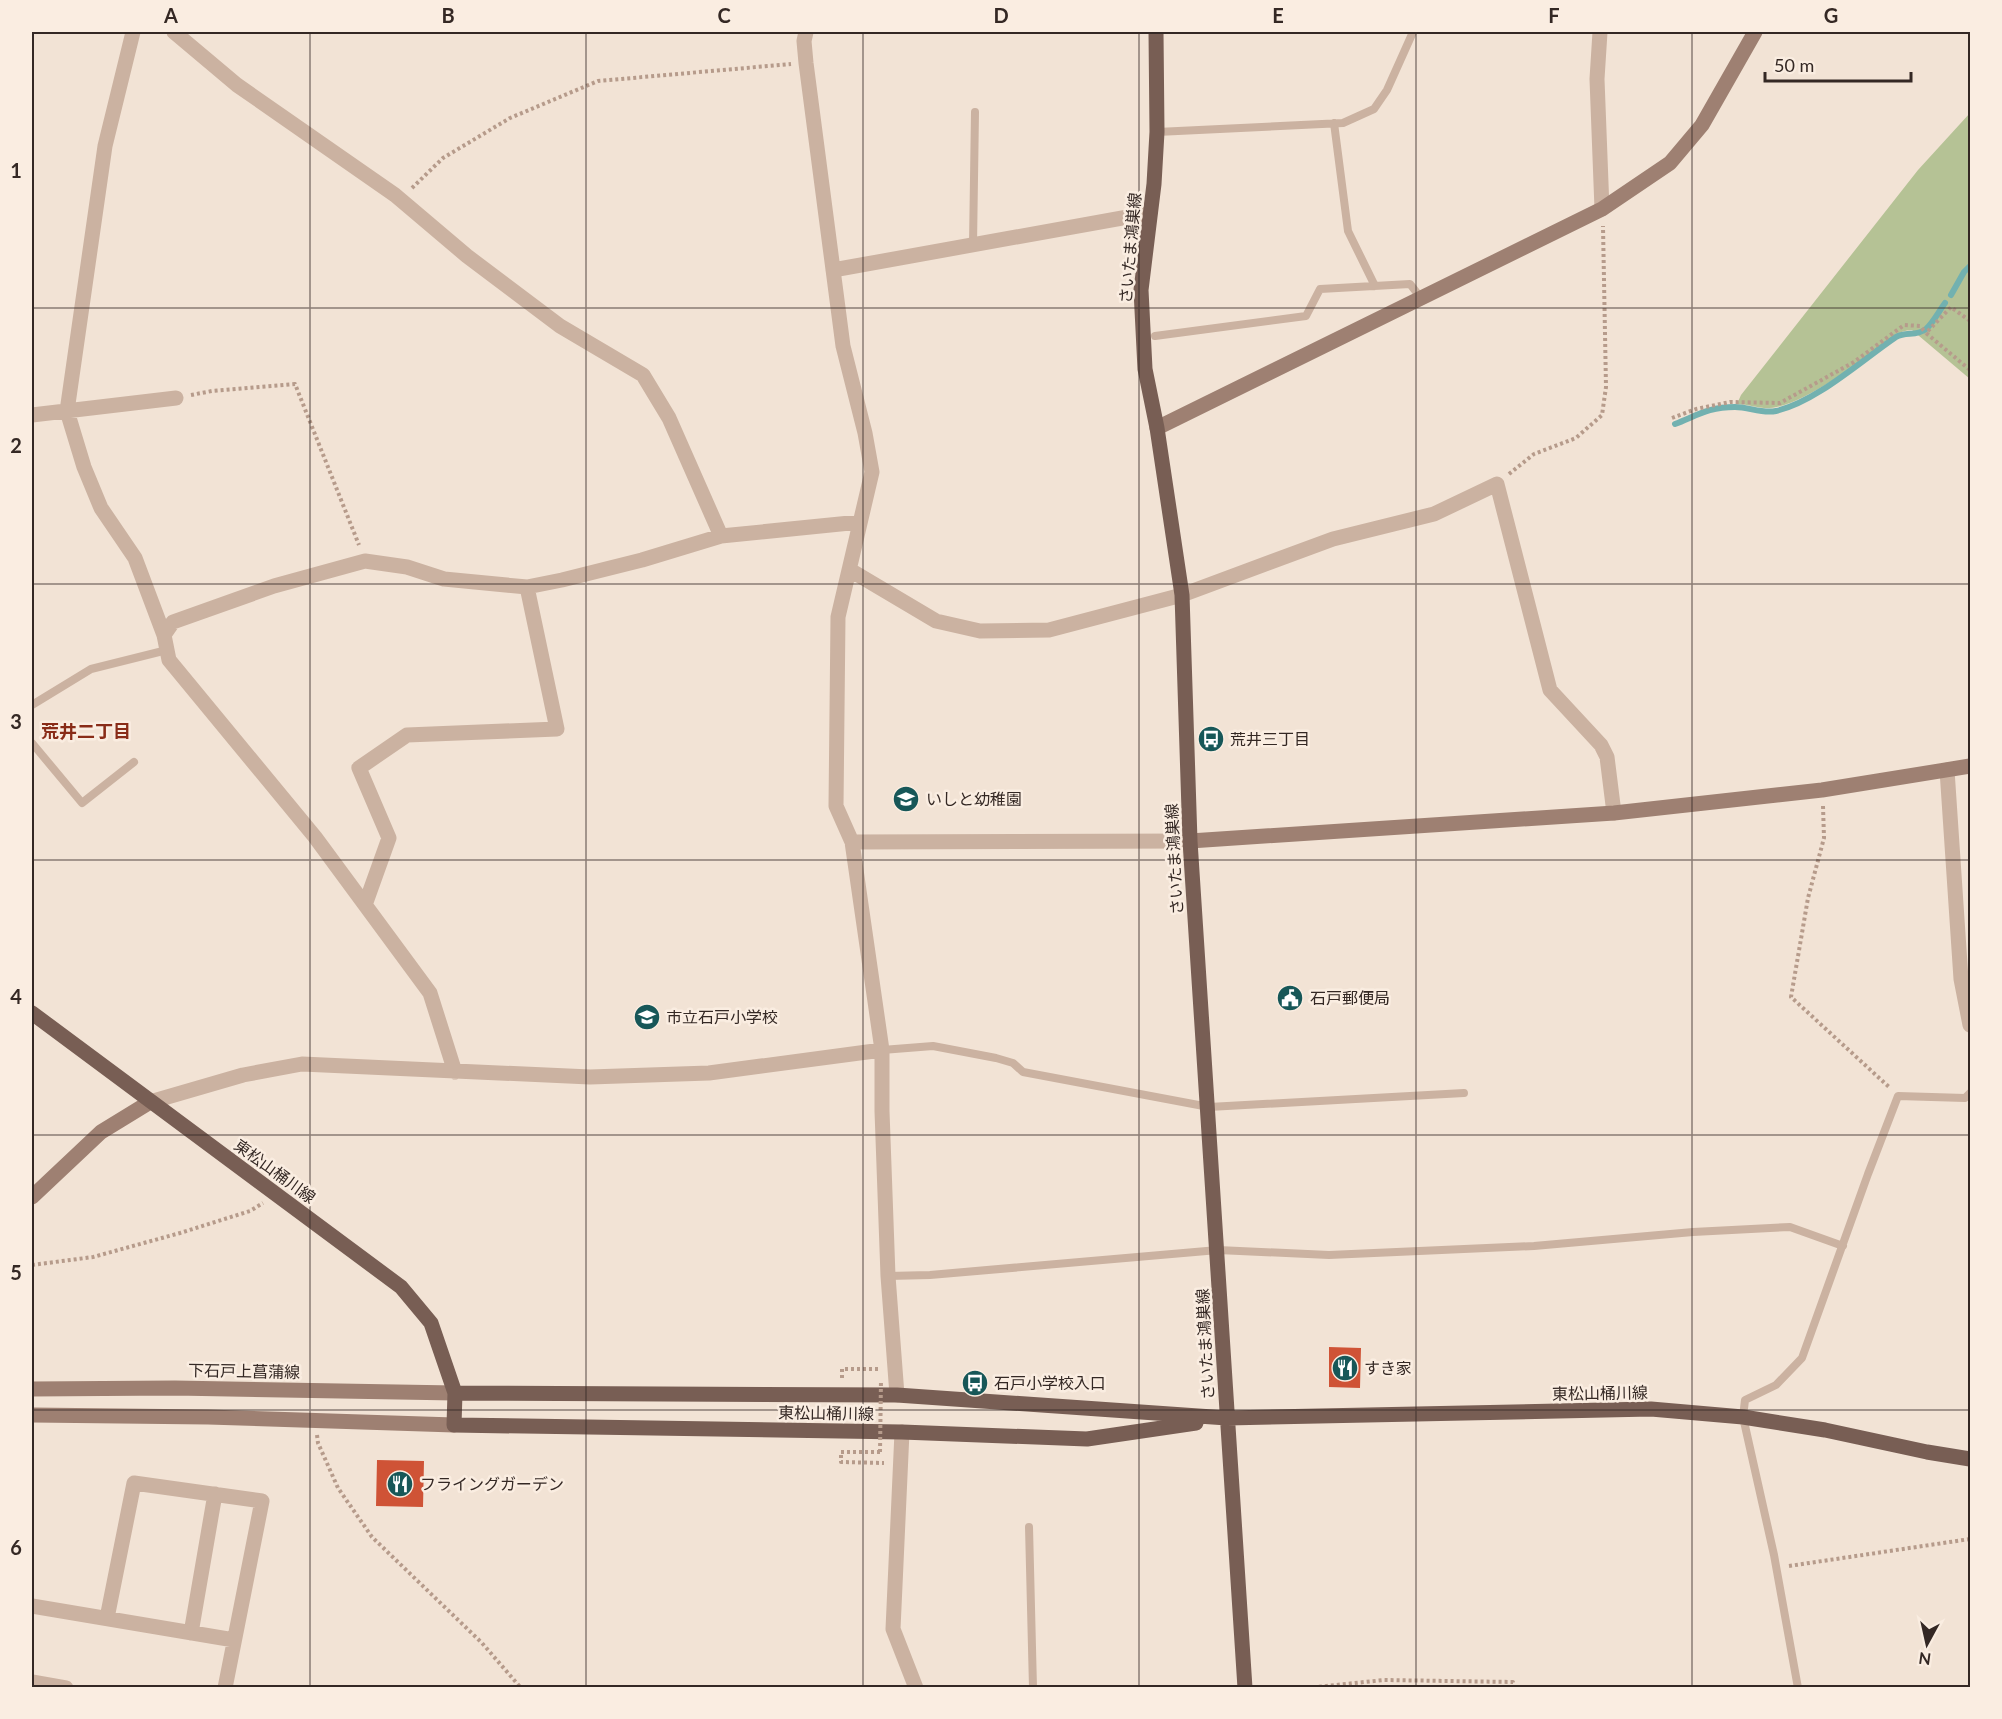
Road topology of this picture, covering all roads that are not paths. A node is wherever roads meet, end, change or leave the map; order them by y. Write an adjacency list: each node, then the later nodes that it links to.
1 (133, 32): 19 (street)
2 (174, 32): 23 (street)
3 (806, 32): 14 (street)
4 (1156, 32): 10 (main road, さいたま鴻巣線)
5 (1413, 32): 9 (lane)
6 (1600, 32): 11 (street)
7 (1755, 32): 11 (street)
8 (975, 112): 13 (lane)
9 (1334, 123): 10 (lane); 15 (lane)
10 (1157, 132): 12 (main road, さいたま鴻巣線)
11 (1602, 209): 16 (street)
12 (1150, 213): 13 (street); 21 (main road, さいたま鴻巣線)
13 (973, 245): 14 (street)
14 (833, 270): 22 (street)
15 (1375, 286): 16 (lane); 17 (lane)
16 (1421, 298): 21 (street)
17 (1155, 336)
18 (176, 398): 19 (street)
19 (67, 411): 20 (street); 27 (street)
20 (32, 415)
21 (1156, 428): 26 (main road, さいたま鴻巣線)
22 (860, 522): 23 (street); 24 (street)
23 (721, 536): 25 (street)
24 (850, 570): 26 (street); 35 (street)
25 (527, 587): 27 (street); 36 (street)
26 (1182, 595): 33 (street); 34 (main road, さいたま鴻巣線)
27 (166, 643): 28 (lane); 36 (street)
28 (32, 705)
29 (32, 743): 30 (lane)
30 (134, 762)
31 (1971, 766): 32 (street)
32 (1947, 770): 33 (street); 38 (street)
33 (1614, 813): 34 (street)
34 (1191, 841): 35 (street); 44 (main road, さいたま鴻巣線)
35 (852, 842): 39 (street)
36 (365, 905): 40 (street)
37 (32, 1012): 43 (main road, 東松山桶川線)
38 (1971, 1025)
39 (882, 1050): 40 (street); 44 (lane); 48 (street)
40 (455, 1072): 43 (street)
41 (1971, 1092): 46 (lane)
42 (1464, 1093): 44 (lane)
43 (150, 1102): 45 (street); 50 (main road, 東松山桶川線)
44 (1209, 1107): 47 (main road, さいたま鴻巣線)
45 (32, 1197)
46 (1843, 1246): 47 (lane); 53 (lane)
47 (1218, 1250): 48 (lane); 54 (main road, さいたま鴻巣線)
48 (888, 1276): 51 (street)
49 (32, 1389): 50 (street, 下石戸上菖蒲線)
50 (455, 1393): 51 (main road, 東松山桶川線); 55 (main road, 東松山桶川線)
51 (897, 1395): 54 (main road, 東松山桶川線)
52 (32, 1415): 55 (street)
53 (1743, 1417): 54 (main road, 東松山桶川線); 57 (main road, 東松山桶川線); 70 (lane)
54 (1227, 1419): 56 (main road, 東松山桶川線); 69 (main road, さいたま鴻巣線)
55 (454, 1425): 56 (main road, 東松山桶川線)
56 (902, 1432): 67 (street)
57 (1971, 1459)
58 (215, 1494): 61 (street); 62 (street); 63 (street)
59 (1029, 1527): 68 (lane)
60 (32, 1606): 61 (street)
61 (107, 1618): 62 (street)
62 (191, 1632): 63 (street)
63 (234, 1640): 66 (street)
64 (32, 1682): 65 (street)
65 (66, 1688)
66 (225, 1688)
67 (916, 1688)
68 (1033, 1688)
69 (1245, 1688)
70 (1798, 1688)

